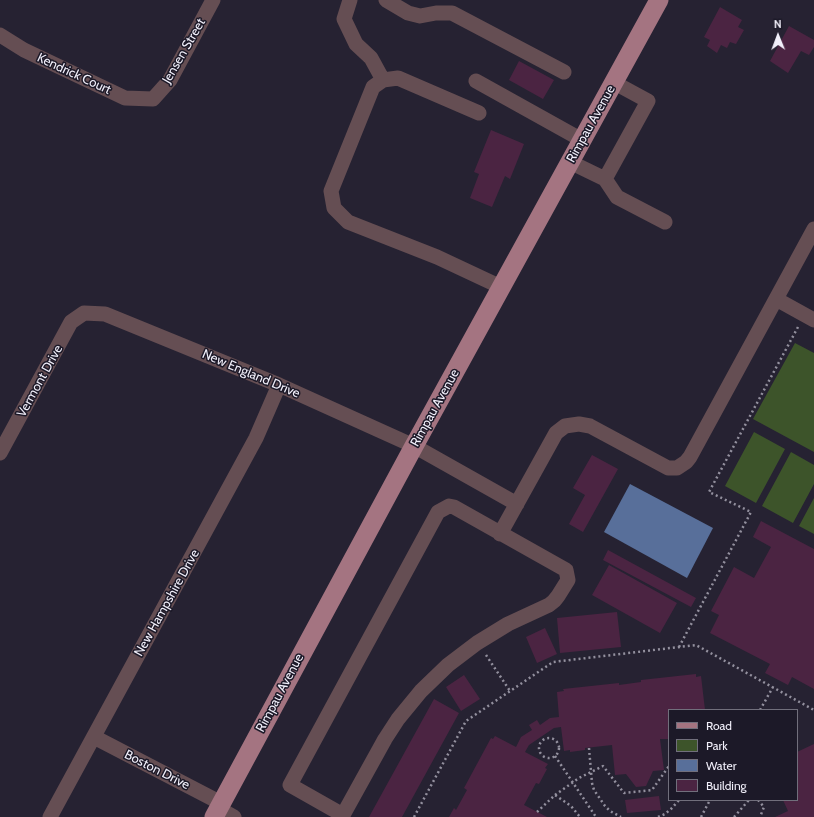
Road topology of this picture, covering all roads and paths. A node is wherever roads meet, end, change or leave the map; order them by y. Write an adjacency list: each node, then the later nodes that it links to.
1 (213, 0): 10 (street, Jensen Street)
2 (350, 0): 7 (street)
3 (386, 0): 6 (street)
4 (659, 0): 9 (main road, Rimpau Avenue)
5 (0, 35): 10 (street, Kendrick Court)
6 (564, 72)
7 (383, 80): 11 (street); 17 (street)
8 (476, 82): 12 (street)
9 (613, 82): 12 (main road, Rimpau Avenue); 14 (street)
10 (153, 99)
11 (479, 113)
12 (582, 140): 13 (main road, Rimpau Avenue)
13 (570, 162): 14 (street); 17 (main road, Rimpau Avenue)
14 (605, 179): 15 (street)
15 (665, 222)
16 (814, 228): 18 (street)
17 (501, 287): 22 (main road, Rimpau Avenue)
18 (776, 299): 20 (street); 24 (street)
19 (84, 314): 21 (street, New England Drive); 23 (street, Vermont Drive)
20 (809, 317): 27 (path)
21 (279, 385): 22 (street, New England Drive); 32 (street, New Hampshire Drive)
22 (414, 446): 24 (street, New England Drive); 43 (main road, Rimpau Avenue)
23 (0, 453)
24 (517, 504): 25 (street)
25 (500, 534): 26 (street); 45 (street)
26 (477, 643): 29 (path); 45 (street)
27 (679, 647): 28 (path); 29 (path)
28 (773, 687): 30 (path); 31 (path)
29 (510, 691): 47 (path)
30 (761, 709)
31 (814, 710)
32 (94, 737): 43 (street, Boston Drive); 46 (street, New Hampshire Drive)
33 (589, 748): 36 (path)
34 (555, 756): 34 (path); 37 (path)
35 (668, 767): 36 (path)
36 (591, 772): 37 (path); 50 (path)
37 (572, 782): 38 (path); 49 (path)
38 (555, 795): 44 (path); 48 (path)
39 (678, 801): 51 (path)
40 (709, 801): 52 (path)
41 (748, 801): 53 (path)
42 (759, 801): 54 (path)
43 (222, 811)
44 (537, 812)
45 (343, 816)
46 (50, 817)
47 (414, 817)
48 (580, 817)
49 (596, 817)
50 (621, 817)
51 (658, 817)
52 (701, 817)
53 (734, 817)
54 (760, 817)

